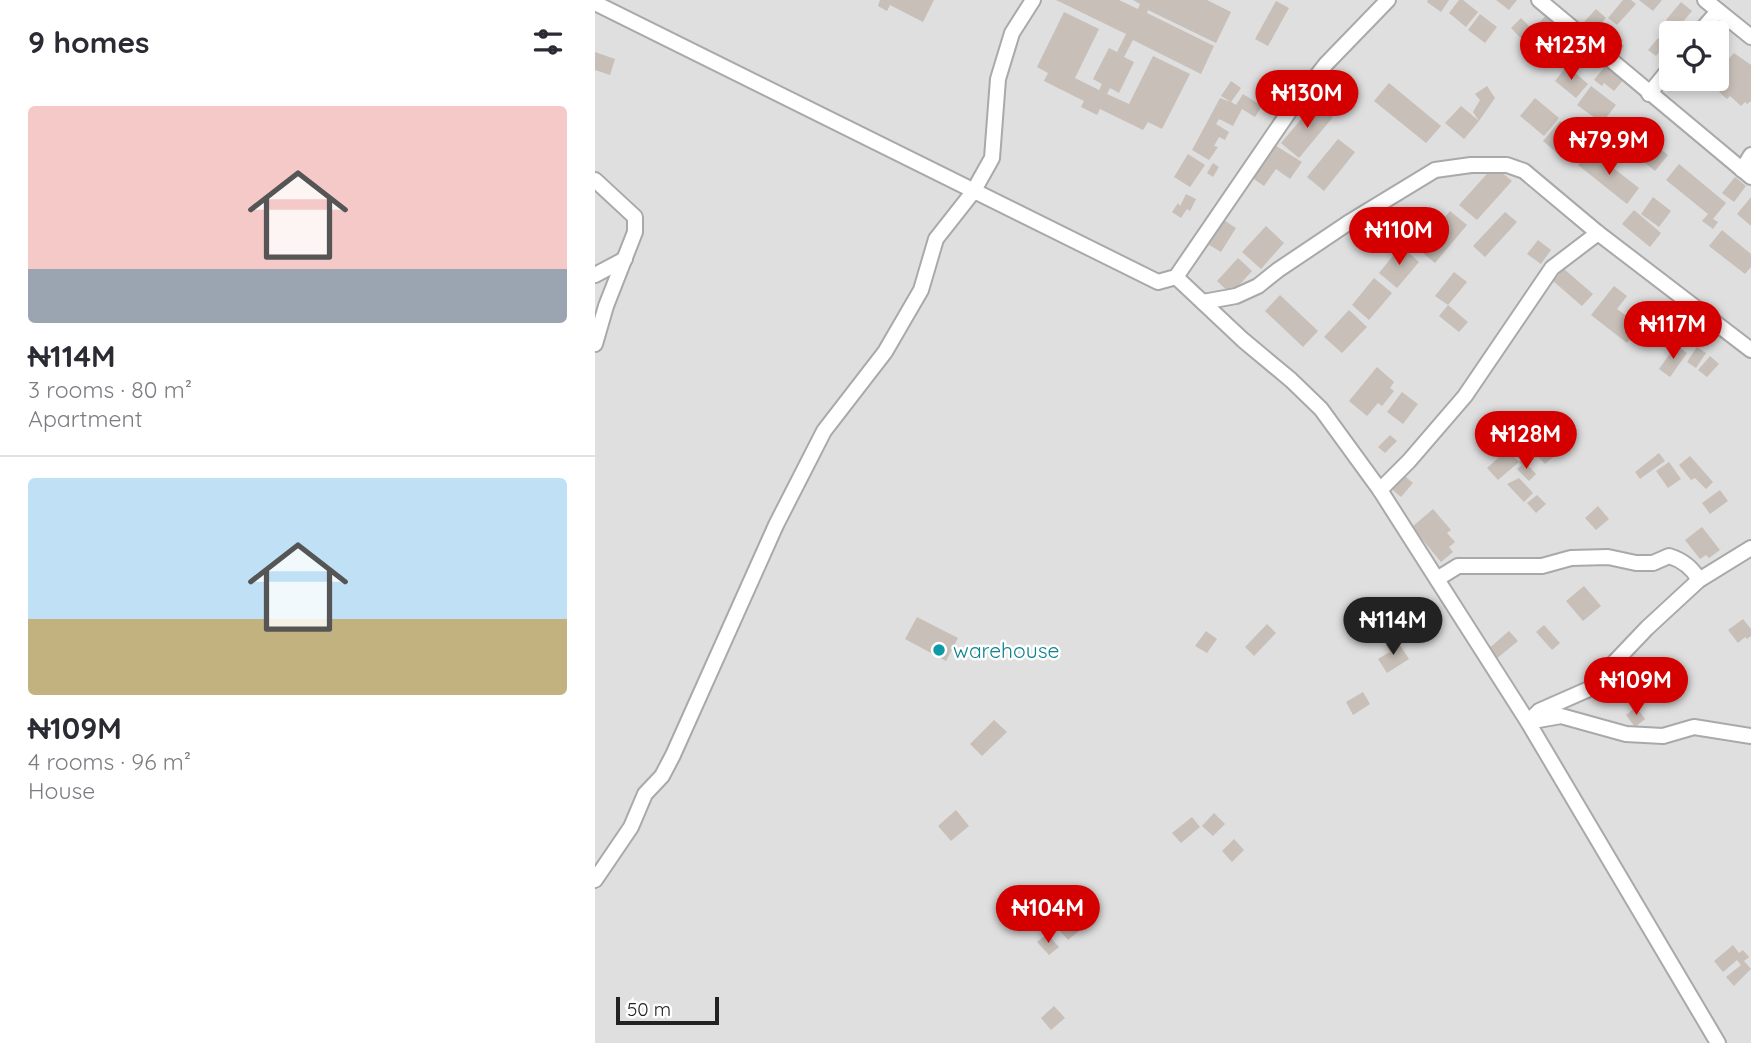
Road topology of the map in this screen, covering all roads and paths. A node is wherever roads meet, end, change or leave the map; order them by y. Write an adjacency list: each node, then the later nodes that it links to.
1 (1033, 0): 14 (street)
2 (1388, 0): 18 (street)
3 (1539, 0): 10 (street)
4 (1705, 0): 6 (street)
5 (595, 3): 14 (street)
6 (1718, 10): 7 (street); 8 (street)
7 (1709, 21)
8 (1751, 37)
9 (1659, 82): 10 (street)
10 (1649, 94): 12 (street)
11 (1751, 155): 12 (street)
12 (1747, 174)
13 (595, 180): 16 (street)
14 (973, 192): 18 (street); 28 (street)
15 (1598, 233): 19 (street); 21 (street); 22 (street)
16 (625, 259): 17 (street); 20 (street)
17 (595, 275)
18 (1176, 277): 19 (street)
19 (1203, 302): 22 (street)
20 (595, 344)
21 (1751, 350)
22 (1380, 490): 24 (street)
23 (1751, 548): 25 (street)
24 (1437, 579): 25 (street); 26 (street)
25 (1699, 580): 26 (street)
26 (1528, 722): 27 (street); 29 (street)
27 (1751, 736)
28 (595, 880)
29 (1718, 1043)

